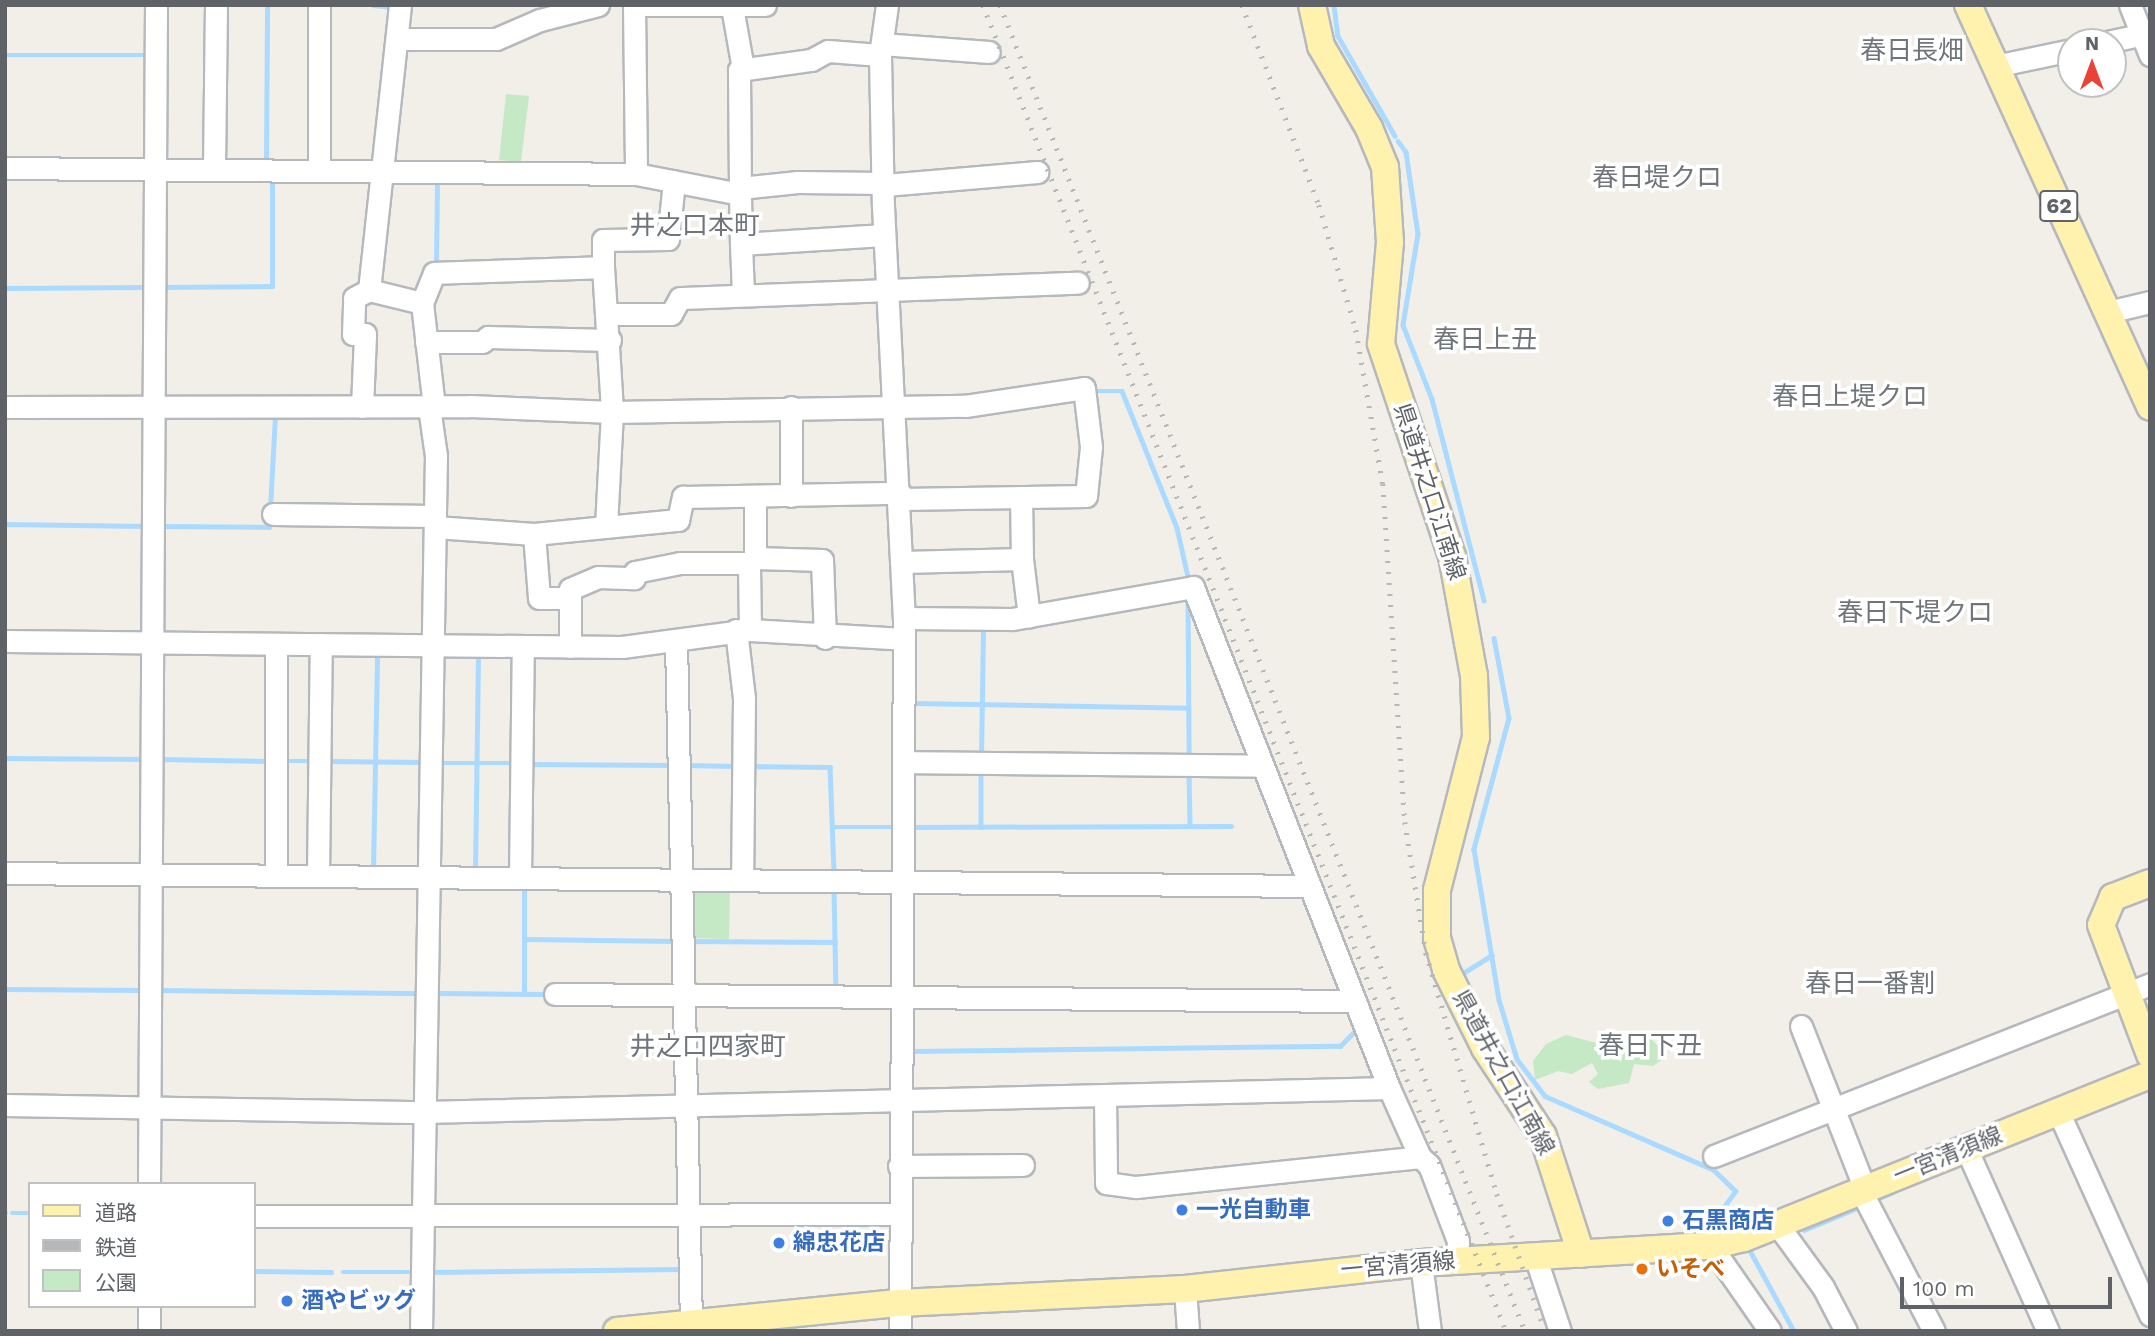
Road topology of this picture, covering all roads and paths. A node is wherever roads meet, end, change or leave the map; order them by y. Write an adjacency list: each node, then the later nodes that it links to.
1 (156, 5): 25 (street)
2 (216, 5): 26 (street)
3 (319, 5): 27 (street)
4 (400, 5): 17 (street)
5 (598, 5): 17 (street)
6 (634, 5): 30 (street)
7 (641, 5): 13 (street)
8 (765, 5): 14 (street)
9 (887, 5): 18 (street)
10 (1312, 5): 123 (main road, 県道井之口江南線)
11 (1968, 5): 22 (main road, 62)
12 (2130, 5): 15 (street)
13 (660, 6): 14 (street)
14 (732, 7): 23 (street)
15 (2144, 34): 16 (street); 21 (street)
16 (2127, 38)
17 (398, 39): 28 (street)
18 (881, 50): 19 (street); 23 (street); 32 (street)
19 (989, 52)
20 (2057, 53): 22 (street)
21 (2150, 55)
22 (1995, 66): 43 (main road, 62)
23 (743, 69): 33 (street)
24 (5, 168): 25 (street)
25 (155, 168): 26 (street); 49 (street)
26 (214, 168): 27 (street)
27 (319, 168): 28 (street)
28 (383, 168): 30 (street); 38 (street)
29 (1037, 172): 32 (street)
30 (636, 174): 31 (street)
31 (674, 181): 33 (street); 36 (street)
32 (885, 184): 33 (street); 34 (street)
33 (740, 191): 35 (street)
34 (884, 235): 35 (street); 39 (street)
35 (741, 244): 40 (street)
36 (603, 267): 42 (street); 44 (street)
37 (1078, 283): 39 (street)
38 (369, 290): 42 (street); 50 (street)
39 (888, 290): 40 (street); 47 (street)
40 (743, 294): 44 (street)
41 (2150, 302): 43 (street)
42 (422, 303): 46 (street)
43 (2108, 312): 53 (main road, 62)
44 (608, 314): 45 (street)
45 (610, 340): 46 (street); 54 (street)
46 (426, 342): 51 (street)
47 (896, 406): 52 (street); 56 (street); 58 (street)
48 (5, 407): 49 (street)
49 (154, 407): 50 (street); 73 (street)
50 (362, 407): 51 (street)
51 (431, 407): 54 (street); 60 (street)
52 (791, 407): 54 (street); 55 (street)
53 (2150, 407)
54 (612, 412): 61 (street)
55 (791, 496): 56 (street); 57 (street)
56 (900, 496): 58 (street); 65 (street)
57 (755, 497): 61 (street); 64 (street)
58 (1021, 497): 63 (street)
59 (273, 514): 60 (street)
60 (435, 521): 62 (street); 77 (street)
61 (606, 527): 62 (street)
62 (534, 534): 66 (street)
63 (1022, 559): 65 (street); 67 (street)
64 (752, 561): 66 (street); 69 (street); 70 (street)
65 (902, 562): 68 (street)
66 (570, 598): 79 (street)
67 (1028, 617): 68 (street); 81 (street)
68 (904, 618): 71 (street)
69 (743, 630): 70 (street); 74 (street); 89 (street)
70 (825, 638): 71 (street)
71 (904, 639): 80 (street)
72 (5, 641): 73 (street)
73 (153, 642): 75 (street); 83 (street)
74 (676, 642): 79 (street); 88 (street)
75 (276, 644): 76 (street); 84 (street)
76 (321, 644): 77 (street); 85 (street)
77 (434, 645): 78 (street); 86 (street)
78 (523, 646): 79 (street); 87 (street)
79 (570, 647)
80 (904, 762): 81 (street); 90 (street)
81 (1261, 766): 92 (street)
82 (5, 873): 83 (street)
83 (151, 874): 84 (street); 106 (street)
84 (276, 875): 85 (street)
85 (318, 875): 86 (street)
86 (429, 876): 87 (street); 109 (street)
87 (520, 877): 88 (street)
88 (681, 879): 89 (street); 95 (street)
89 (742, 880): 90 (street)
90 (903, 881): 92 (street); 96 (street)
91 (2150, 883): 93 (main road)
92 (1308, 886): 97 (street)
93 (2138, 989): 99 (main road); 107 (street)
94 (555, 994): 95 (street)
95 (684, 995): 96 (street); 104 (street)
96 (901, 997): 97 (street); 103 (street)
97 (1354, 1001): 101 (street)
98 (1801, 1026): 107 (street)
99 (2150, 1055)
100 (2150, 1075): 108 (main road, 一宮清須線)
101 (1389, 1088): 102 (street); 112 (street)
102 (1105, 1095): 103 (street); 112 (street)
103 (898, 1098): 104 (street); 114 (street)
104 (686, 1104): 109 (street); 118 (street)
105 (5, 1105): 106 (street)
106 (150, 1108): 109 (street); 115 (street)
107 (1833, 1110): 111 (street); 116 (street)
108 (2058, 1111): 110 (main road, 一宮清須線); 130 (street)
109 (425, 1112): 120 (street)
110 (1966, 1148): 116 (main road, 一宮清須線); 142 (street)
111 (1714, 1156)
112 (1419, 1157): 125 (street)
113 (1023, 1165): 114 (street)
114 (899, 1166): 117 (street)
115 (149, 1182)
116 (1863, 1190): 121 (main road, 一宮清須線); 141 (street)
117 (899, 1214): 118 (street); 128 (street)
118 (689, 1215): 120 (street); 131 (street)
119 (256, 1216): 120 (street)
120 (423, 1217): 133 (street)
121 (1777, 1224): 122 (main road, 一宮清須線); 140 (street)
122 (1712, 1245): 123 (main road, 一宮清須線); 139 (street)
123 (1581, 1254): 124 (main road, 一宮清須線)
124 (1535, 1256): 125 (main road, 一宮清須線); 138 (street)
125 (1457, 1261): 126 (main road, 一宮清須線)
126 (1421, 1263): 127 (main road, 一宮清須線); 137 (street)
127 (1185, 1289): 128 (main road, 一宮清須線); 136 (street)
128 (900, 1303): 131 (main road, 一宮清須線); 135 (street)
129 (149, 1308): 132 (street)
130 (2150, 1315)
131 (691, 1322): 134 (main road, 一宮清須線)
132 (149, 1331)
133 (421, 1331)
134 (617, 1331)
135 (900, 1331)
136 (1188, 1331)
137 (1430, 1331)
138 (1560, 1331)
139 (1770, 1331)
140 (1846, 1331)
141 (1934, 1331)
142 (2048, 1331)

